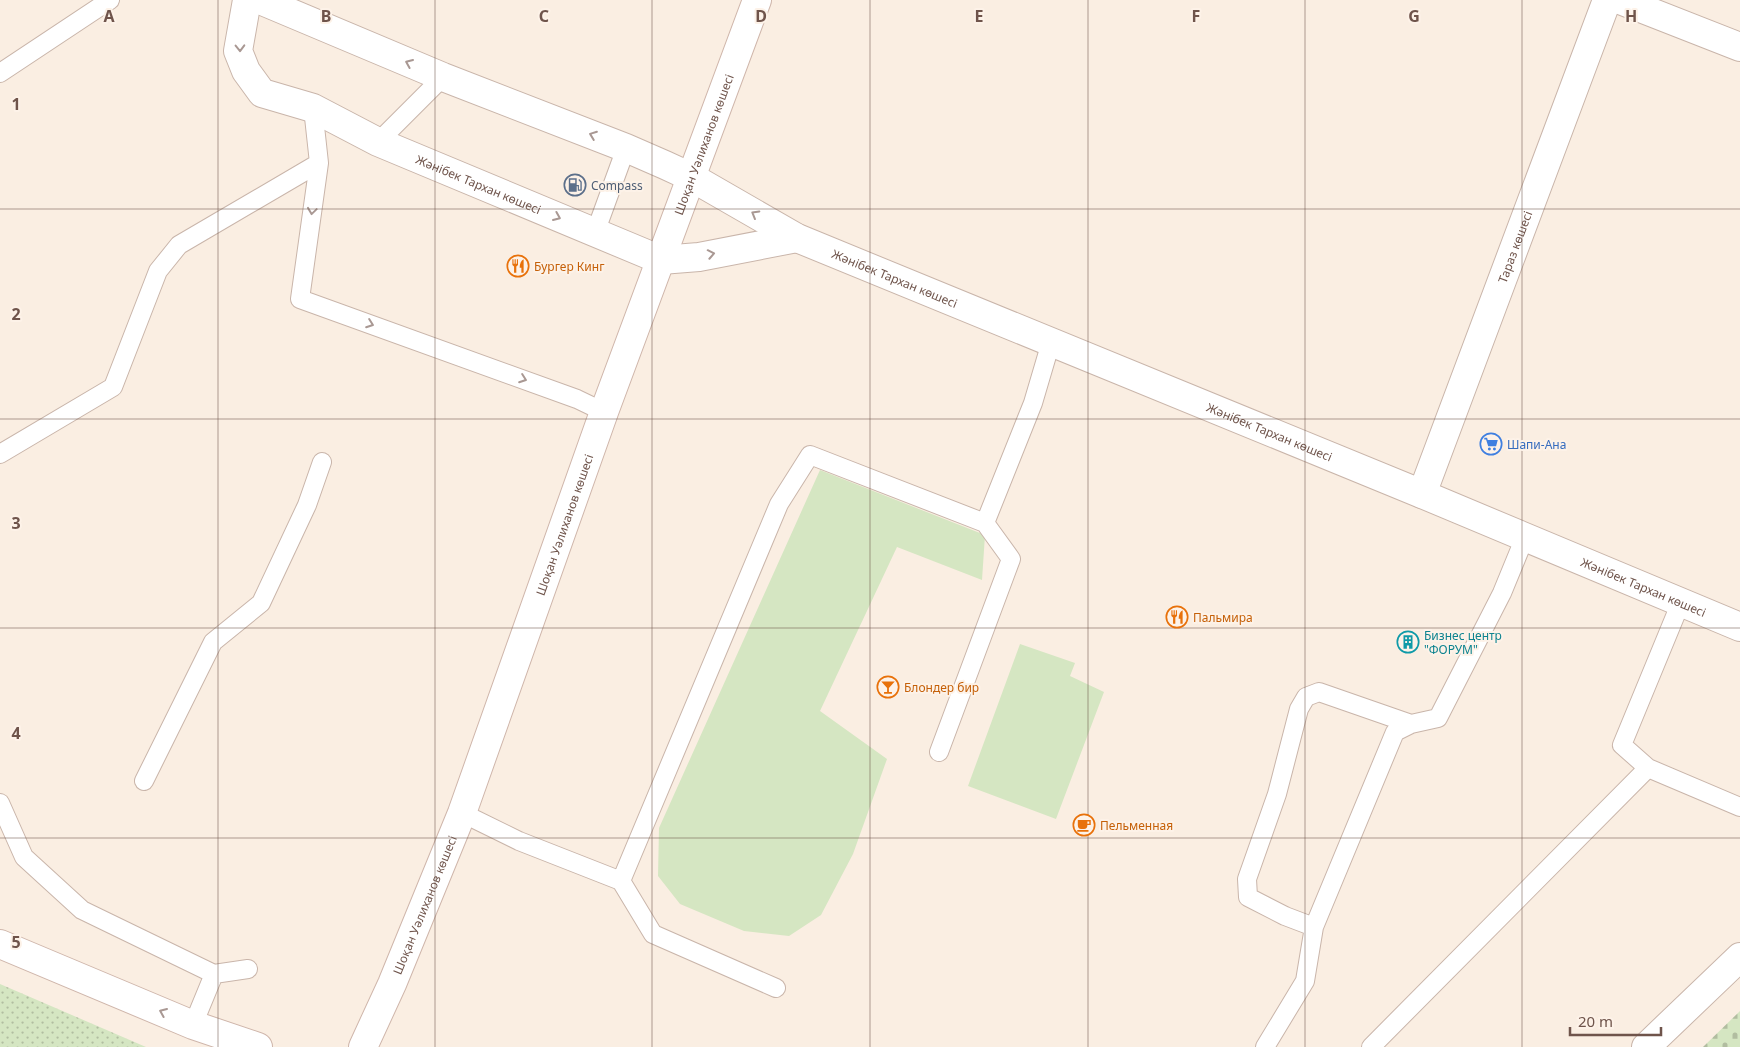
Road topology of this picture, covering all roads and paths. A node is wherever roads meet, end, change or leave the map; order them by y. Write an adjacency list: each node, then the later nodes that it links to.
1 (110, 0): 8 (lane)
2 (247, 0): 10 (street, Жәнібек Тархан көшесі, one-way to 10)
3 (260, 0): 9 (street, Жәнібек Тархан көшесі, one-way to 3)
4 (757, 0): 14 (street, Шоқан Уәлиханов көшесі)
5 (1607, 0): 22 (street, Тараз көшесі)
6 (1620, 0): 7 (street)
7 (1740, 47)
8 (0, 74)
9 (443, 77): 11 (lane); 12 (street, Жәнібек Тархан көшесі, one-way to 9)
10 (313, 108): 11 (street, Жәнібек Тархан көшесі); 13 (lane)
11 (378, 142): 15 (street, Жәнібек Тархан көшесі, one-way to 15)
12 (626, 148): 14 (street, Жәнібек Тархан көшесі); 15 (lane)
13 (319, 163): 19 (lane, one-way to 19); 20 (lane)
14 (691, 177): 16 (street, Жәнібек Тархан көшесі, one-way to 14); 17 (street, Шоқан Уәлиханов көшесі)
15 (595, 233): 17 (street, Жәнібек Тархан көшесі)
16 (797, 238): 17 (street, Жәнібек Тархан көшесі, one-way to 16); 18 (street, Жәнібек Тархан көшесі)
17 (661, 260): 19 (street, Шоқан Уәлиханов көшесі)
18 (1051, 342): 22 (street, Жәнібек Тархан көшесі); 23 (lane)
19 (604, 412): 33 (street, Шоқан Уәлиханов көшесі)
20 (0, 454)
21 (322, 462): 30 (lane)
22 (1422, 494): 24 (street, Жәнібек Тархан көшесі)
23 (985, 523): 28 (lane); 34 (lane)
24 (1525, 537): 25 (street, Жәнібек Тархан көшесі); 27 (lane)
25 (1681, 602): 26 (street, Жәнібек Тархан көшесі); 29 (lane)
26 (1740, 627)
27 (1411, 724): 35 (lane); 35 (lane)
28 (939, 752)
29 (1648, 768): 32 (lane); 45 (lane)
30 (144, 781)
31 (0, 804): 39 (lane)
32 (1740, 807)
33 (462, 813): 34 (lane); 43 (street, Шоқан Уәлиханов көшесі)
34 (621, 881): 40 (lane)
35 (1314, 927): 44 (lane)
36 (0, 944): 41 (street, one-way to 36)
37 (1740, 957): 46 (street)
38 (248, 969): 39 (lane)
39 (214, 974): 41 (lane)
40 (776, 988)
41 (193, 1025): 42 (street)
42 (258, 1047)
43 (363, 1047)
44 (1266, 1047)
45 (1372, 1047)
46 (1646, 1047)

